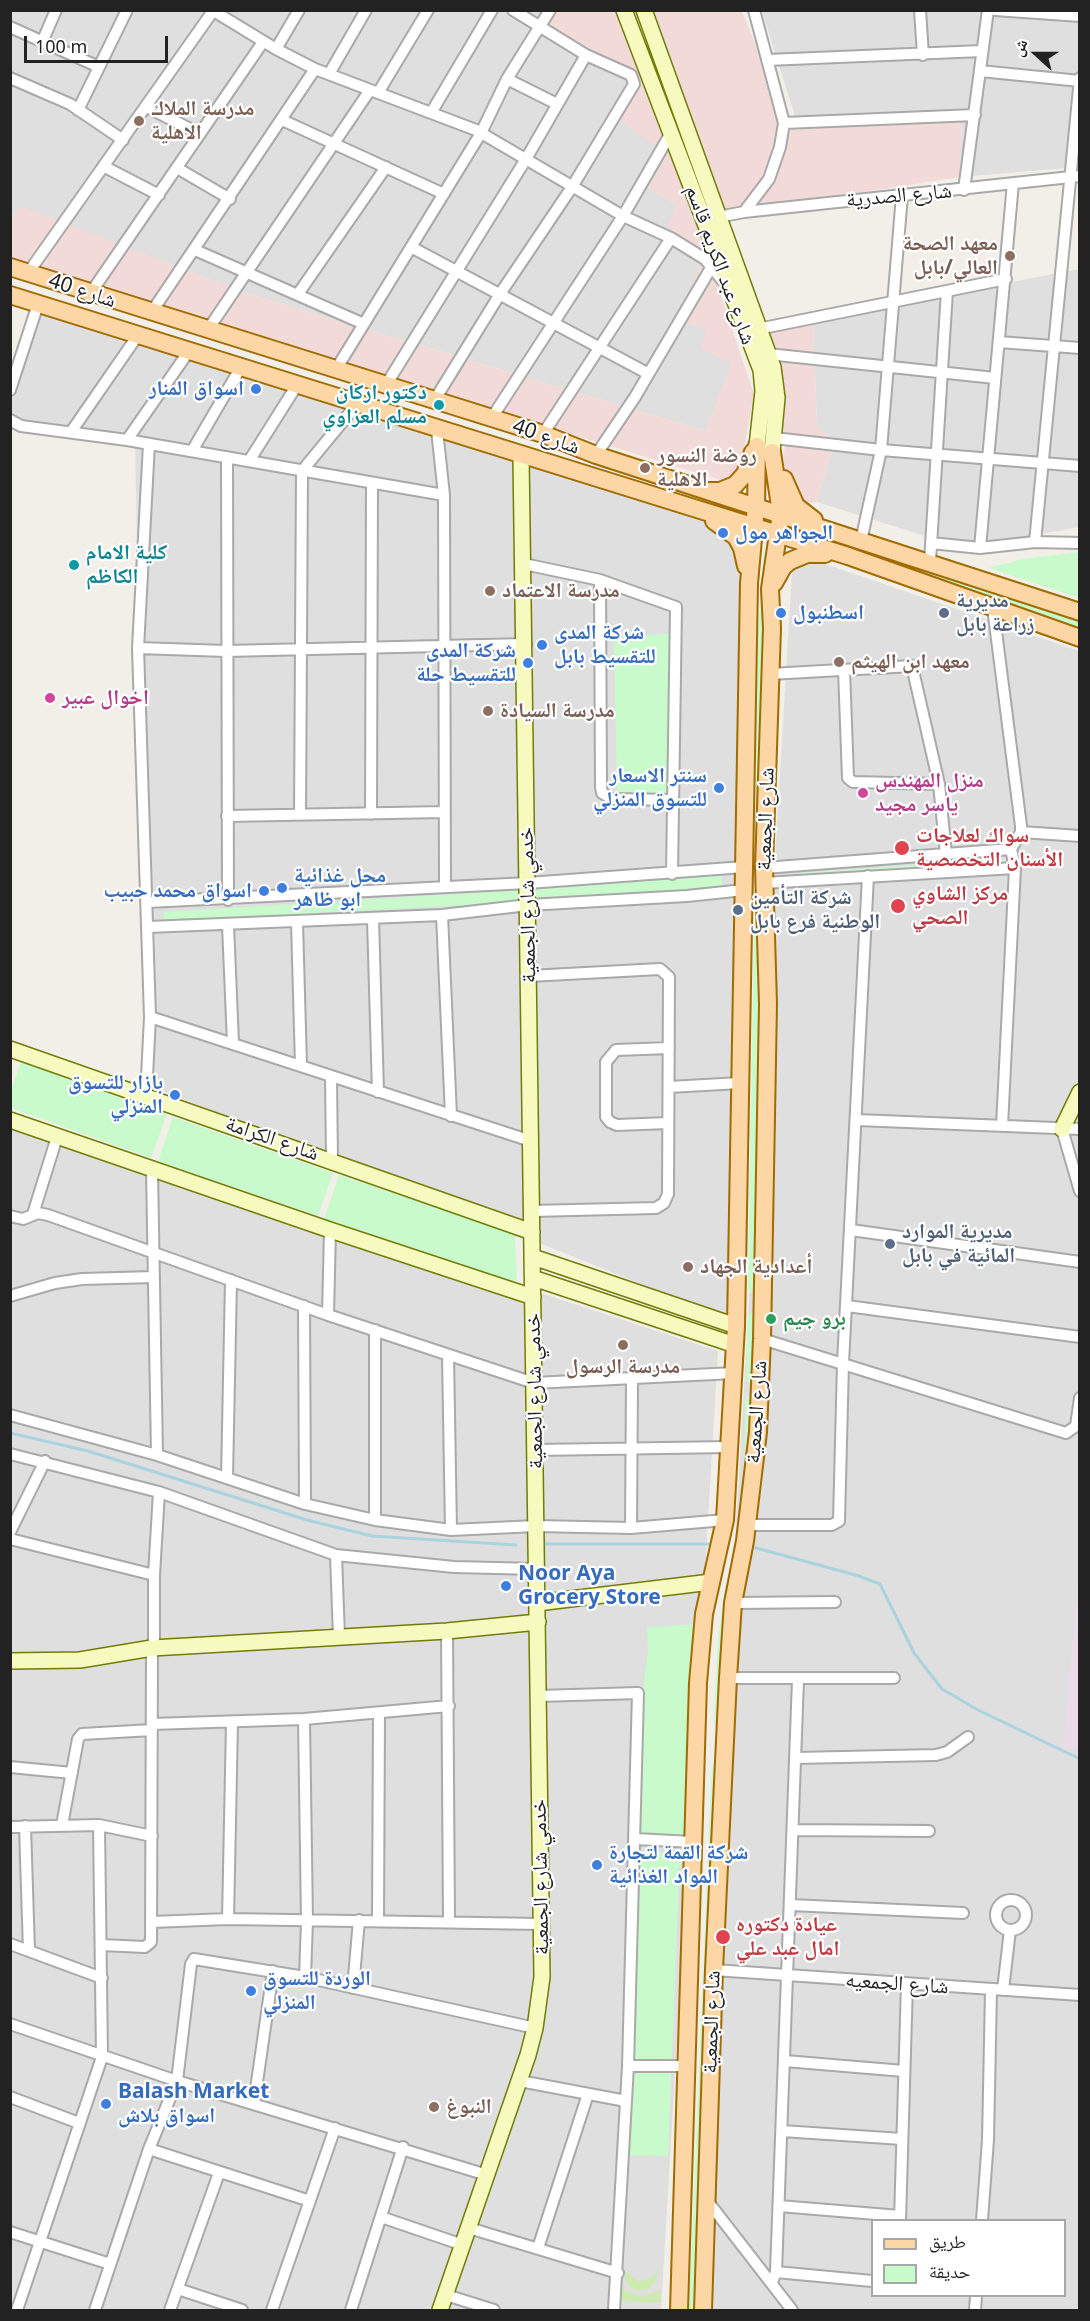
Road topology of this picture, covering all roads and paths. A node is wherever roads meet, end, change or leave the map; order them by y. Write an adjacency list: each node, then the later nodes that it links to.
1 (56, 10): 19 (street)
2 (299, 10): 21 (street)
3 (366, 10): 29 (street)
4 (428, 10): 34 (street)
5 (492, 10): 38 (street)
6 (513, 10): 17 (street)
7 (550, 10): 17 (street)
8 (624, 10): 31 (street, شارع عبد الكريم قاسم)
9 (644, 10): 61 (street, شارع عبد الكريم قاسم)
10 (754, 10): 25 (street)
11 (920, 10): 24 (street)
12 (988, 10): 22 (street)
13 (995, 10): 16 (street)
14 (126, 11): 26 (street)
15 (212, 11): 20 (street); 36 (street)
16 (1080, 16)
17 (541, 25): 23 (street); 32 (street)
18 (10, 27): 19 (street)
19 (43, 40): 26 (street)
20 (263, 42): 21 (street); 44 (street)
21 (276, 49): 27 (street)
22 (982, 51): 24 (street); 28 (street)
23 (586, 55): 31 (street); 35 (street)
24 (923, 55): 25 (street)
25 (767, 60): 41 (street)
26 (99, 67): 37 (street)
27 (315, 69): 29 (street); 40 (street)
28 (980, 71): 33 (street); 39 (street)
29 (329, 74): 34 (street)
30 (10, 78): 37 (street)
31 (641, 78): 42 (street, شارع عبد الكريم قاسم); 53 (street)
32 (507, 79): 35 (street); 43 (street)
33 (1079, 80): 51 (street)
34 (374, 92): 38 (street); 46 (street)
35 (557, 104): 47 (street)
36 (147, 106): 44 (street); 45 (street)
37 (78, 110): 45 (street)
38 (431, 113): 43 (street)
39 (975, 115): 41 (street); 54 (street)
40 (282, 120): 46 (street); 58 (street)
41 (784, 123): 59 (street)
42 (672, 131): 60 (street); 63 (street, شارع عبد الكريم قاسم)
43 (481, 133): 47 (street); 55 (street)
44 (200, 134): 50 (street)
45 (123, 140): 48 (street)
46 (334, 143): 49 (street); 70 (street)
47 (526, 159): 53 (street); 69 (street)
48 (105, 167): 56 (street); 71 (street)
49 (386, 167): 55 (street); 76 (street)
50 (177, 168): 56 (street); 58 (street)
51 (1075, 177): 52 (street, شارع الصدرية); 91 (street)
52 (1013, 183): 54 (street, شارع الصدرية); 72 (street)
53 (572, 187): 60 (street); 77 (street)
54 (964, 190): 57 (street, شارع الصدرية)
55 (444, 194): 64 (street)
56 (159, 195): 75 (street)
57 (902, 195): 59 (street, شارع الصدرية); 79 (street)
58 (230, 199): 65 (street)
59 (744, 212): 61 (street, شارع الصدرية)
60 (623, 216): 62 (street); 83 (street)
61 (718, 218): 85 (street, شارع عبد الكريم قاسم)
62 (671, 238): 66 (street); 90 (street)
63 (712, 242): 66 (street); 73 (street, شارع عبد الكريم قاسم)
64 (411, 247): 69 (street); 84 (street)
65 (195, 250): 70 (street); 81 (street)
66 (698, 255): 67 (street)
67 (712, 266): 73 (street); 98 (street)
68 (10, 267): 71 (main road, شارع 40)
69 (456, 271): 77 (street); 102 (street)
70 (246, 272): 76 (street); 86 (street)
71 (28, 273): 75 (main road, شارع 40)
72 (1006, 279): 74 (street); 89 (street)
73 (727, 288): 113 (street, شارع عبد الكريم قاسم)
74 (946, 291): 79 (street); 99 (street)
75 (90, 294): 81 (main road, شارع 40)
76 (298, 294): 84 (street)
77 (500, 294): 83 (street); 104 (street)
78 (10, 295): 80 (main road, شارع 40)
79 (892, 301): 85 (street); 96 (street)
80 (38, 304): 87 (main road, شارع 40); 103 (street)
81 (151, 314): 82 (main road, شارع 40)
82 (171, 320): 86 (main road, شارع 40); 88 (main road)
83 (553, 322): 90 (street); 106 (street)
84 (364, 324): 97 (street)
85 (758, 329): 94 (street, شارع عبد الكريم قاسم)
86 (204, 330): 93 (main road); 97 (main road, شارع 40)
87 (138, 335): 88 (main road, شارع 40); 109 (street)
88 (162, 342): 93 (main road, شارع 40)
89 (999, 342): 91 (street); 100 (street)
90 (600, 346): 98 (street); 110 (street)
91 (1053, 346): 92 (street); 122 (street)
92 (1080, 348)
93 (190, 351): 95 (main road, شارع 40); 111 (street)
94 (768, 354): 96 (street); 113 (street, شارع عبد الكريم قاسم)
95 (241, 368): 101 (main road, شارع 40); 115 (street)
96 (888, 368): 99 (street); 114 (street)
97 (335, 371): 102 (main road, شارع 40)
98 (647, 373): 116 (street)
99 (942, 374): 100 (street); 117 (street)
100 (995, 378): 120 (street)
101 (297, 385): 105 (main road, شارع 40); 121 (street)
102 (386, 385): 104 (main road, شارع 40)
103 (10, 390)
104 (434, 401): 106 (main road, شارع 40)
105 (357, 404): 108 (main road, شارع 40); 124 (street)
106 (490, 418): 110 (main road, شارع 40)
107 (10, 420): 109 (street)
108 (437, 430): 118 (main road, شارع 40); 127 (street)
109 (71, 432): 111 (street)
110 (543, 434): 116 (main road, شارع 40)
111 (127, 440): 112 (street)
112 (149, 444): 115 (street); 152 (street)
113 (768, 445): 114 (street); 126 (main road); 128 (main road, شارع عبد الكريم قاسم); 130 (main road, شارع عبد الكريم قاسم); 132 (main road)
114 (881, 450): 117 (street); 134 (street)
115 (192, 451): 119 (street)
116 (596, 455): 126 (main road, شارع 40)
117 (937, 455): 120 (street); 136 (street)
118 (521, 456): 129 (main road, شارع 40); 141 (street, خدمي شارع الجمعية)
119 (227, 457): 121 (street); 155 (street)
120 (987, 458): 122 (street); 138 (street)
121 (249, 461): 124 (street)
122 (1041, 463): 123 (street); 135 (street)
123 (1080, 466)
124 (302, 471): 125 (street); 154 (street)
125 (372, 483): 127 (street); 153 (street)
126 (697, 488): 128 (main road, شارع 40)
127 (444, 495): 151 (street)
128 (756, 506): 130 (main road, شارع 40); 131 (main road, شارع عبد الكريم قاسم)
129 (698, 511): 131 (main road, شارع 40); 143 (main road)
130 (781, 513): 132 (main road, شارع 40); 133 (main road, شارع الجمعية)
131 (753, 528): 133 (main road, شارع 40); 143 (main road, شارع الجمعية)
132 (844, 534): 134 (main road, شارع 40)
133 (778, 536): 139 (main road, شارع 40); 144 (main road, شارع الجمعية)
134 (861, 541): 140 (main road, شارع 40)
135 (1035, 542): 137 (street); 138 (street)
136 (931, 543): 138 (street); 140 (street)
137 (1080, 543)
138 (980, 548)
139 (848, 556): 144 (main road); 146 (main road, شارع 40)
140 (930, 561): 145 (main road, شارع 40)
141 (524, 564): 142 (street); 150 (street, خدمي شارع الجمعية)
142 (600, 579): 159 (street); 159 (street)
143 (749, 583): 168 (main road, شارع الجمعية)
144 (770, 589): 157 (main road, شارع الجمعية)
145 (1042, 600): 147 (main road, شارع 40); 148 (main road)
146 (993, 608): 148 (main road, شارع 40); 164 (street)
147 (1080, 612)
148 (1035, 622): 149 (main road, شارع 40)
149 (1080, 638)
150 (526, 644): 151 (street); 173 (street, خدمي شارع الجمعية)
151 (442, 645): 153 (street); 160 (street)
152 (138, 648): 155 (street); 177 (street)
153 (370, 648): 154 (street); 161 (street)
154 (301, 649): 155 (street); 162 (street)
155 (226, 651): 163 (street)
156 (844, 670): 157 (street); 158 (street); 158 (street)
157 (770, 674): 171 (main road, شارع الجمعية)
158 (939, 784): 167 (street)
159 (673, 800): 170 (street)
160 (444, 812): 161 (street); 174 (street)
161 (371, 814): 162 (street)
162 (300, 815): 163 (street)
163 (227, 816): 176 (street)
164 (1021, 832): 165 (street); 166 (street)
165 (1080, 836)
166 (1011, 849): 167 (street); 169 (street)
167 (946, 854): 171 (street)
168 (744, 867): 170 (street); 175 (main road, شارع الجمعية)
169 (1015, 868): 172 (street); 208 (street)
170 (672, 874): 173 (street)
171 (764, 875): 172 (street); 179 (main road, شارع الجمعية)
172 (868, 876): 206 (street)
173 (528, 883): 174 (street); 178 (street, خدمي شارع الجمعية)
174 (445, 887): 176 (street)
175 (744, 890): 178 (street); 180 (main road, شارع الجمعية)
176 (228, 900): 177 (street)
177 (148, 902): 187 (street)
178 (528, 905): 181 (street); 188 (street, خدمي شارع الجمعية)
179 (765, 905): 180 (main road); 184 (main road, شارع الجمعية)
180 (743, 908): 186 (main road, شارع الجمعية)
181 (442, 915): 182 (street); 204 (street)
182 (373, 919): 183 (street); 201 (street)
183 (297, 922): 185 (street); 197 (street)
184 (766, 923): 186 (main road); 189 (main road, شارع الجمعية)
185 (228, 925): 187 (street); 192 (street)
186 (743, 926): 190 (main road, شارع الجمعية)
187 (148, 927): 191 (street)
188 (529, 976): 193 (street); 212 (street, خدمي شارع الجمعية)
189 (768, 1004): 190 (main road); 196 (main road, شارع الجمعية)
190 (742, 1005): 195 (main road, شارع الجمعية)
191 (150, 1017): 192 (street); 203 (street)
192 (232, 1043): 197 (street)
193 (669, 1048): 200 (street); 207 (street)
194 (10, 1049): 203 (street, شارع الكرامة)
195 (740, 1054): 196 (main road); 199 (main road, شارع الجمعية)
196 (767, 1055): 237 (main road, شارع الجمعية)
197 (301, 1066): 198 (street)
198 (331, 1076): 201 (street); 213 (street)
199 (740, 1083): 200 (street); 233 (main road, شارع الجمعية)
200 (669, 1087): 207 (street)
201 (378, 1092): 204 (street)
202 (1080, 1092): 209 (street)
203 (146, 1096): 213 (street, شارع الكرامة)
204 (451, 1116): 212 (street)
205 (10, 1120): 211 (street)
206 (857, 1120): 208 (street); 220 (street)
207 (668, 1123): 216 (street)
208 (1002, 1126): 209 (street)
209 (1062, 1129): 210 (street); 215 (street)
210 (1080, 1129)
211 (57, 1137): 214 (street); 217 (street)
212 (531, 1141): 216 (street, خدمي شارع الجمعية)
213 (332, 1160): 221 (street, شارع الكرامة)
214 (152, 1170): 219 (street); 222 (street)
215 (1080, 1191)
216 (532, 1211): 221 (street, خدمي شارع الجمعية)
217 (33, 1214): 218 (street); 222 (street)
218 (10, 1216)
219 (330, 1230): 229 (street); 232 (street)
220 (851, 1230): 224 (street); 231 (street)
221 (532, 1232): 223 (street, خدمي شارع الجمعية)
222 (154, 1252): 225 (street); 227 (street)
223 (533, 1257): 226 (street, خدمي شارع الجمعية); 233 (street)
224 (1080, 1262)
225 (154, 1277): 228 (street); 250 (street)
226 (533, 1278): 229 (street, خدمي شارع الجمعية); 236 (street)
227 (231, 1281): 230 (street); 252 (street)
228 (10, 1296)
229 (533, 1297): 243 (street, خدمي شارع الجمعية)
230 (304, 1306): 232 (street); 254 (street)
231 (846, 1306): 235 (street); 240 (street)
232 (328, 1315): 234 (street)
233 (729, 1323): 236 (street); 238 (main road, شارع الجمعية)
234 (375, 1330): 239 (street); 255 (street)
235 (1080, 1337)
236 (718, 1338): 238 (street)
237 (762, 1339): 240 (street); 257 (main road, شارع الجمعية)
238 (735, 1345): 241 (main road, شارع الجمعية)
239 (448, 1355): 243 (street); 260 (street)
240 (843, 1363): 244 (street); 257 (street)
241 (734, 1373): 242 (street); 246 (main road, شارع الجمعية)
242 (632, 1380): 243 (street); 248 (street)
243 (534, 1383): 247 (street, خدمي شارع الجمعية)
244 (1080, 1398)
245 (10, 1415): 250 (street)
246 (730, 1447): 248 (street); 256 (main road, شارع الجمعية)
247 (535, 1450): 248 (street); 258 (street, خدمي شارع الجمعية)
248 (631, 1450): 259 (street)
249 (10, 1454): 251 (street)
250 (157, 1455): 252 (street)
251 (45, 1461): 253 (street); 261 (street)
252 (227, 1478): 254 (street)
253 (159, 1492): 263 (street); 265 (street)
254 (305, 1504): 255 (street)
255 (375, 1520): 260 (street)
256 (725, 1520): 259 (street); 266 (main road, شارع الجمعية)
257 (748, 1525): 269 (main road, شارع الجمعية)
258 (536, 1526): 259 (street); 260 (street); 264 (street, خدمي شارع الجمعية)
259 (630, 1528)
260 (451, 1530)
261 (10, 1532)
262 (10, 1539): 265 (street)
263 (336, 1555): 264 (street); 272 (street)
264 (537, 1569): 268 (street, خدمي شارع الجمعية)
265 (154, 1575): 273 (street)
266 (711, 1582): 268 (street); 283 (main road, شارع الجمعية)
267 (835, 1602): 269 (street)
268 (537, 1603): 270 (street, خدمي شارع الجمعية)
269 (733, 1603): 275 (main road, شارع الجمعية)
270 (538, 1622): 271 (street); 278 (street, خدمي شارع الجمعية)
271 (447, 1631): 272 (street); 279 (street)
272 (339, 1637): 273 (street)
273 (153, 1648): 274 (street); 284 (street)
274 (10, 1661)
275 (728, 1678): 277 (street); 285 (main road, شارع الجمعية)
276 (894, 1678): 277 (street)
277 (798, 1680): 287 (street)
278 (538, 1696): 299 (street); 309 (street, خدمي شارع الجمعية)
279 (449, 1706): 280 (street); 308 (street)
280 (379, 1713): 281 (street); 305 (street)
281 (304, 1719): 282 (street); 306 (street)
282 (231, 1723): 284 (street); 303 (street)
283 (697, 1723): 285 (main road); 288 (main road, شارع الجمعية)
284 (152, 1727): 291 (street); 298 (street)
285 (725, 1727): 289 (main road, شارع الجمعية)
286 (968, 1737): 287 (street)
287 (796, 1758): 296 (street)
288 (694, 1760): 289 (main road); 300 (main road, شارع الجمعية)
289 (723, 1761): 314 (main road, شارع الجمعية)
290 (10, 1767): 291 (street)
291 (72, 1773): 292 (street)
292 (62, 1825): 293 (street); 294 (street)
293 (99, 1825): 298 (street); 312 (street)
294 (25, 1826): 295 (street); 313 (street)
295 (10, 1827)
296 (793, 1830): 297 (street); 301 (street)
297 (929, 1831)
298 (152, 1836): 307 (street)
299 (636, 1839): 300 (street); 328 (street)
300 (692, 1842): 329 (main road, شارع الجمعية)
301 (791, 1905): 302 (street); 317 (street)
302 (963, 1912)
303 (228, 1919): 306 (street); 307 (street)
304 (359, 1920): 305 (street); 306 (street); 320 (street)
305 (378, 1920): 308 (street)
306 (307, 1921): 316 (street)
307 (152, 1922): 312 (street)
308 (448, 1922): 309 (street)
309 (542, 1924): 325 (street, خدمي شارع الجمعية)
310 (1010, 1930): 322 (street)
311 (10, 1944): 313 (street)
312 (101, 1946): 318 (street)
313 (29, 1951): 318 (street)
314 (714, 1970): 317 (street, شارع الجمعيه); 345 (main road, شارع الجمعية)
315 (273, 1971): 316 (street); 331 (street); 336 (street)
316 (305, 1977): 320 (street)
317 (788, 1977): 319 (street, شارع الجمعيه); 327 (street)
318 (102, 1978): 326 (street)
319 (907, 1984): 321 (street, شارع الجمعيه); 330 (street)
320 (353, 1988): 325 (street)
321 (991, 1990): 322 (street, شارع الجمعيه); 350 (street)
322 (1003, 1990): 323 (street, شارع الجمعيه)
323 (1080, 1995)
324 (10, 2024): 326 (street)
325 (535, 2028): 332 (street, خدمي شارع الجمعية)
326 (102, 2057): 331 (street); 337 (street)
327 (785, 2061): 330 (street); 339 (street)
328 (628, 2066): 329 (street); 335 (street)
329 (686, 2066): 371 (main road, شارع الجمعية)
330 (904, 2071): 340 (street)
331 (177, 2081): 336 (street); 342 (street)
332 (520, 2081): 333 (street); 344 (street, خدمي شارع الجمعية)
333 (588, 2094): 335 (street); 355 (street)
334 (10, 2097): 337 (street)
335 (626, 2101): 357 (street)
336 (254, 2103): 338 (street)
337 (79, 2123): 353 (street)
338 (335, 2128): 341 (street); 346 (street)
339 (782, 2131): 340 (street); 347 (street)
340 (902, 2139): 349 (street)
341 (403, 2147): 344 (street); 348 (street)
342 (149, 2149): 343 (street); 356 (street)
343 (219, 2173): 346 (street); 360 (street)
344 (487, 2175): 351 (street, خدمي شارع الجمعية)
345 (706, 2199): 358 (street); 372 (main road, شارع الجمعية)
346 (310, 2201): 366 (street)
347 (779, 2206): 349 (street); 358 (street)
348 (381, 2217): 354 (street); 367 (street)
349 (900, 2218)
350 (982, 2219)
351 (469, 2228): 354 (street, خدمي شارع الجمعية); 355 (street)
352 (10, 2232): 353 (street)
353 (39, 2242): 356 (street); 362 (street)
354 (463, 2245): 361 (street, خدمي شارع الجمعية)
355 (538, 2248): 357 (street)
356 (110, 2264): 363 (street)
357 (618, 2273): 370 (street)
358 (774, 2277): 359 (street); 373 (street)
359 (871, 2281)
360 (178, 2289): 364 (street); 365 (street)
361 (446, 2295): 368 (street, خدمي شارع الجمعية); 369 (street)
362 (17, 2309)
363 (95, 2310)
364 (170, 2310)
365 (242, 2310)
366 (272, 2310)
367 (351, 2310)
368 (440, 2310)
369 (494, 2310)
370 (614, 2310)
371 (679, 2310)
372 (703, 2310)
373 (792, 2310)

